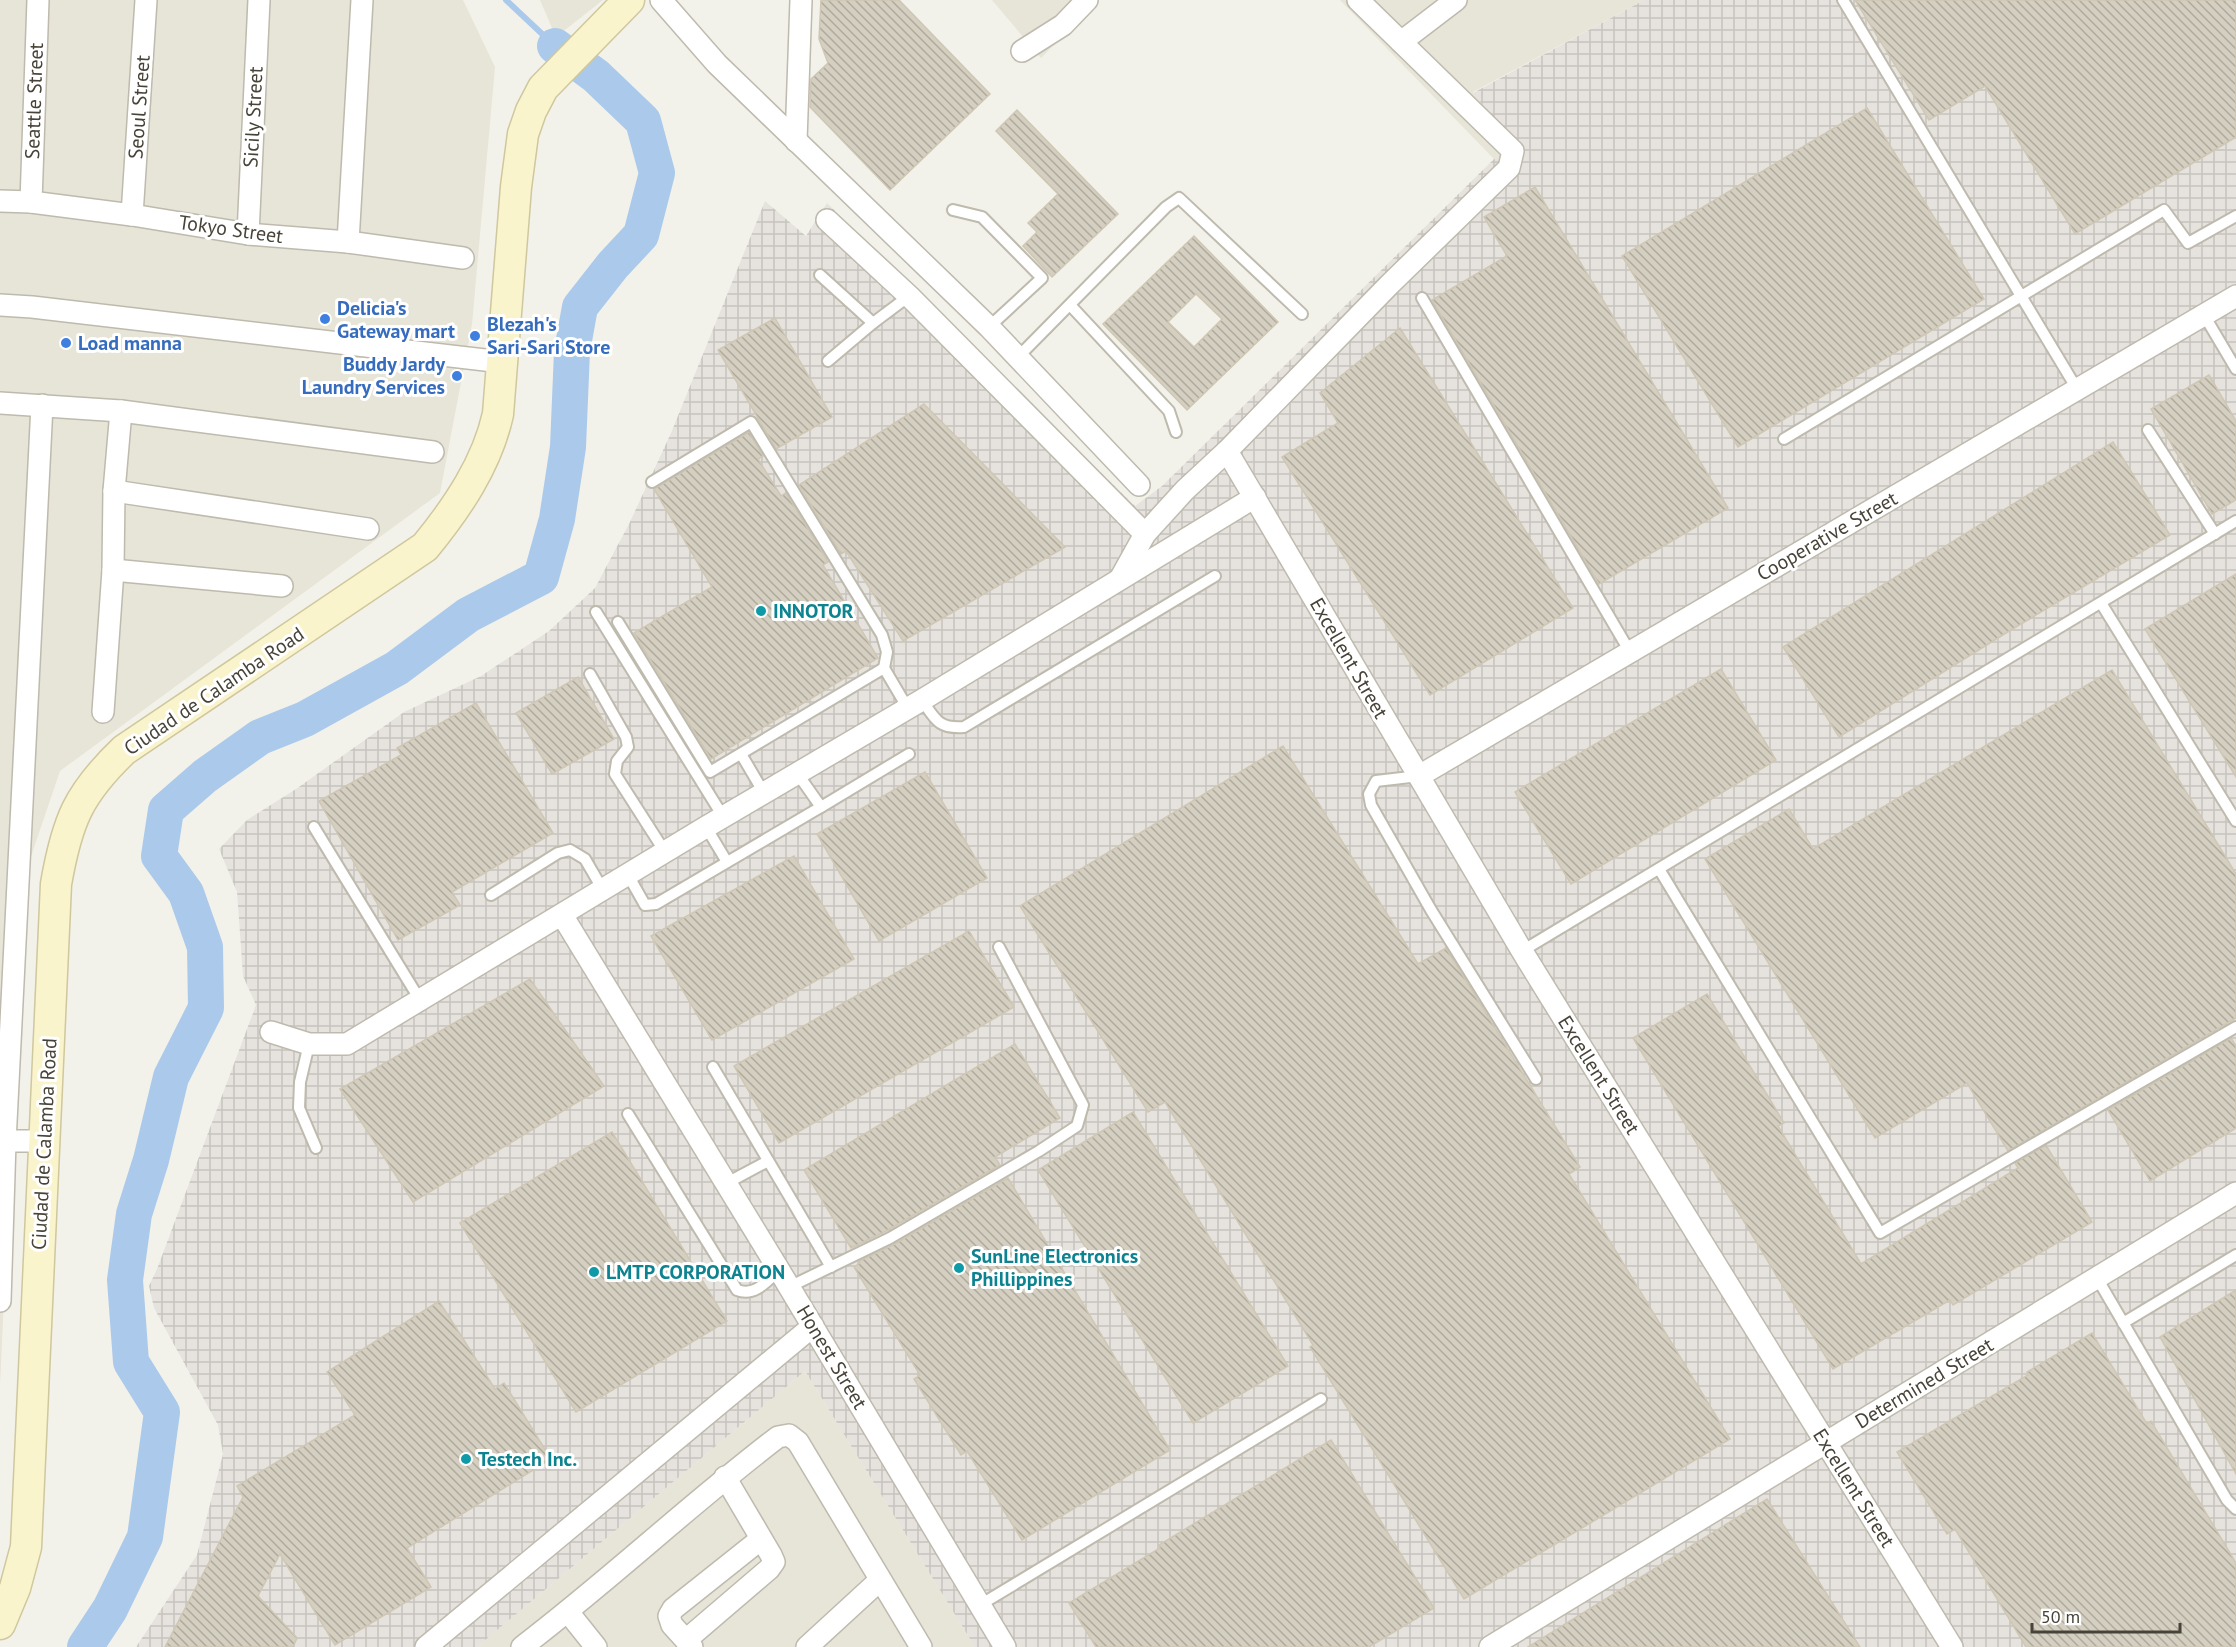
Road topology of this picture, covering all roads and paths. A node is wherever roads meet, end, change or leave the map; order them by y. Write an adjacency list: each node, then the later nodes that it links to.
1 (38, 0): 16 (street, Seattle Street)
2 (146, 0): 18 (street, Seoul Street)
3 (259, 0): 21 (street, Sicily Street)
4 (362, 0): 22 (street)
5 (661, 0): 14 (street)
6 (801, 0): 14 (street)
7 (1087, 0): 13 (street)
8 (1358, 0): 12 (street)
9 (1456, 0): 12 (street)
10 (1843, 0): 27 (lane)
11 (622, 6): 37 (main road, Ciudad de Calamba Road)
12 (1401, 42): 46 (street)
13 (1022, 51)
14 (796, 141): 34 (street)
15 (0, 201): 16 (street, Tokyo Street)
16 (31, 202): 18 (street, Tokyo Street)
17 (953, 210): 34 (lane)
18 (132, 215): 21 (street, Tokyo Street)
19 (2236, 216): 27 (lane)
20 (827, 220): 25 (street)
21 (248, 234): 22 (street, Tokyo Street)
22 (348, 242): 23 (street, Tokyo Street)
23 (463, 258)
24 (820, 275): 33 (lane)
25 (909, 296): 33 (lane); 54 (street)
26 (2236, 296): 32 (street, Cooperative Street)
27 (2021, 297): 39 (lane); 45 (lane)
28 (1422, 298): 63 (lane)
29 (1070, 304): 31 (lane); 35 (lane); 44 (lane)
30 (0, 305): 37 (street)
31 (1302, 314)
32 (2204, 315): 38 (lane); 39 (street, Cooperative Street)
33 (873, 323): 36 (lane)
34 (989, 327): 35 (street)
35 (1018, 357): 49 (street)
36 (828, 361)
37 (502, 362): 94 (main road, Ciudad de Calamba Road)
38 (2236, 369)
39 (2077, 389): 63 (street, Cooperative Street)
40 (0, 403): 41 (street)
41 (42, 405): 42 (street); 93 (street)
42 (121, 411): 47 (street); 50 (street)
43 (2148, 430): 55 (lane)
44 (1176, 432)
45 (1785, 439)
46 (1227, 451): 51 (street, Excellent Street); 54 (street)
47 (433, 452)
48 (652, 482): 64 (lane)
49 (1138, 485)
50 (114, 491): 53 (street); 56 (street)
51 (1255, 497): 58 (street); 71 (street, Excellent Street)
52 (2236, 521): 55 (lane)
53 (368, 529)
54 (1145, 534): 58 (street)
55 (2215, 534): 60 (lane)
56 (113, 570): 59 (street); 67 (street)
57 (1215, 576): 66 (lane)
58 (1120, 580): 66 (street)
59 (282, 586)
60 (2101, 603): 75 (lane); 79 (lane)
61 (596, 612): 74 (lane)
62 (618, 622): 68 (lane)
63 (1629, 652): 71 (street, Cooperative Street)
64 (884, 668): 66 (lane); 68 (lane)
65 (590, 674): 77 (lane)
66 (914, 704): 70 (street)
67 (103, 712)
68 (741, 754): 72 (lane)
69 (909, 754): 73 (lane)
70 (797, 773): 72 (street); 73 (lane)
71 (1419, 776): 85 (street, Excellent Street); 91 (lane)
72 (764, 793): 74 (street)
73 (821, 807): 78 (lane)
74 (715, 822): 77 (street); 78 (lane)
75 (2236, 822)
76 (314, 826): 86 (lane)
77 (665, 852): 80 (street)
78 (727, 862): 80 (lane)
79 (1659, 869): 85 (lane); 87 (lane)
80 (628, 875): 81 (street)
81 (603, 890): 82 (lane); 83 (street)
82 (491, 895)
83 (562, 915): 86 (street); 97 (street, Honest Street)
84 (999, 946): 100 (lane)
85 (1522, 951): 107 (street, Excellent Street)
86 (420, 1000): 89 (street)
87 (2236, 1027)
88 (271, 1032): 89 (street)
89 (309, 1044): 95 (lane)
90 (713, 1067): 96 (lane)
91 (1536, 1079)
92 (628, 1114): 101 (lane)
93 (2, 1141): 94 (street); 103 (street)
94 (44, 1141): 114 (main road, Ciudad de Calamba Road)
95 (316, 1148)
96 (768, 1161): 97 (lane); 100 (lane)
97 (725, 1184): 101 (street, Honest Street)
98 (2236, 1193): 102 (street, Determined Street)
99 (2236, 1255): 104 (lane)
100 (831, 1266): 101 (lane)
101 (784, 1278): 105 (street, Honest Street)
102 (2097, 1278): 104 (lane); 107 (street, Determined Street)
103 (0, 1301)
104 (2123, 1323): 109 (lane)
105 (813, 1326): 112 (street, Honest Street); 116 (street)
106 (1322, 1399): 112 (lane)
107 (1826, 1443): 122 (street, Determined Street); 123 (street, Excellent Street)
108 (725, 1477): 110 (street); 111 (street); 113 (street)
109 (2236, 1509)
110 (761, 1539): 115 (street); 115 (street)
111 (880, 1580): 119 (street); 120 (street)
112 (980, 1605): 121 (street, Honest Street)
113 (568, 1612): 117 (street); 118 (street)
114 (0, 1624)
115 (689, 1643)
116 (426, 1647)
117 (522, 1647)
118 (596, 1647)
119 (807, 1647)
120 (921, 1647)
121 (1005, 1647)
122 (1490, 1647)
123 (1952, 1647)

